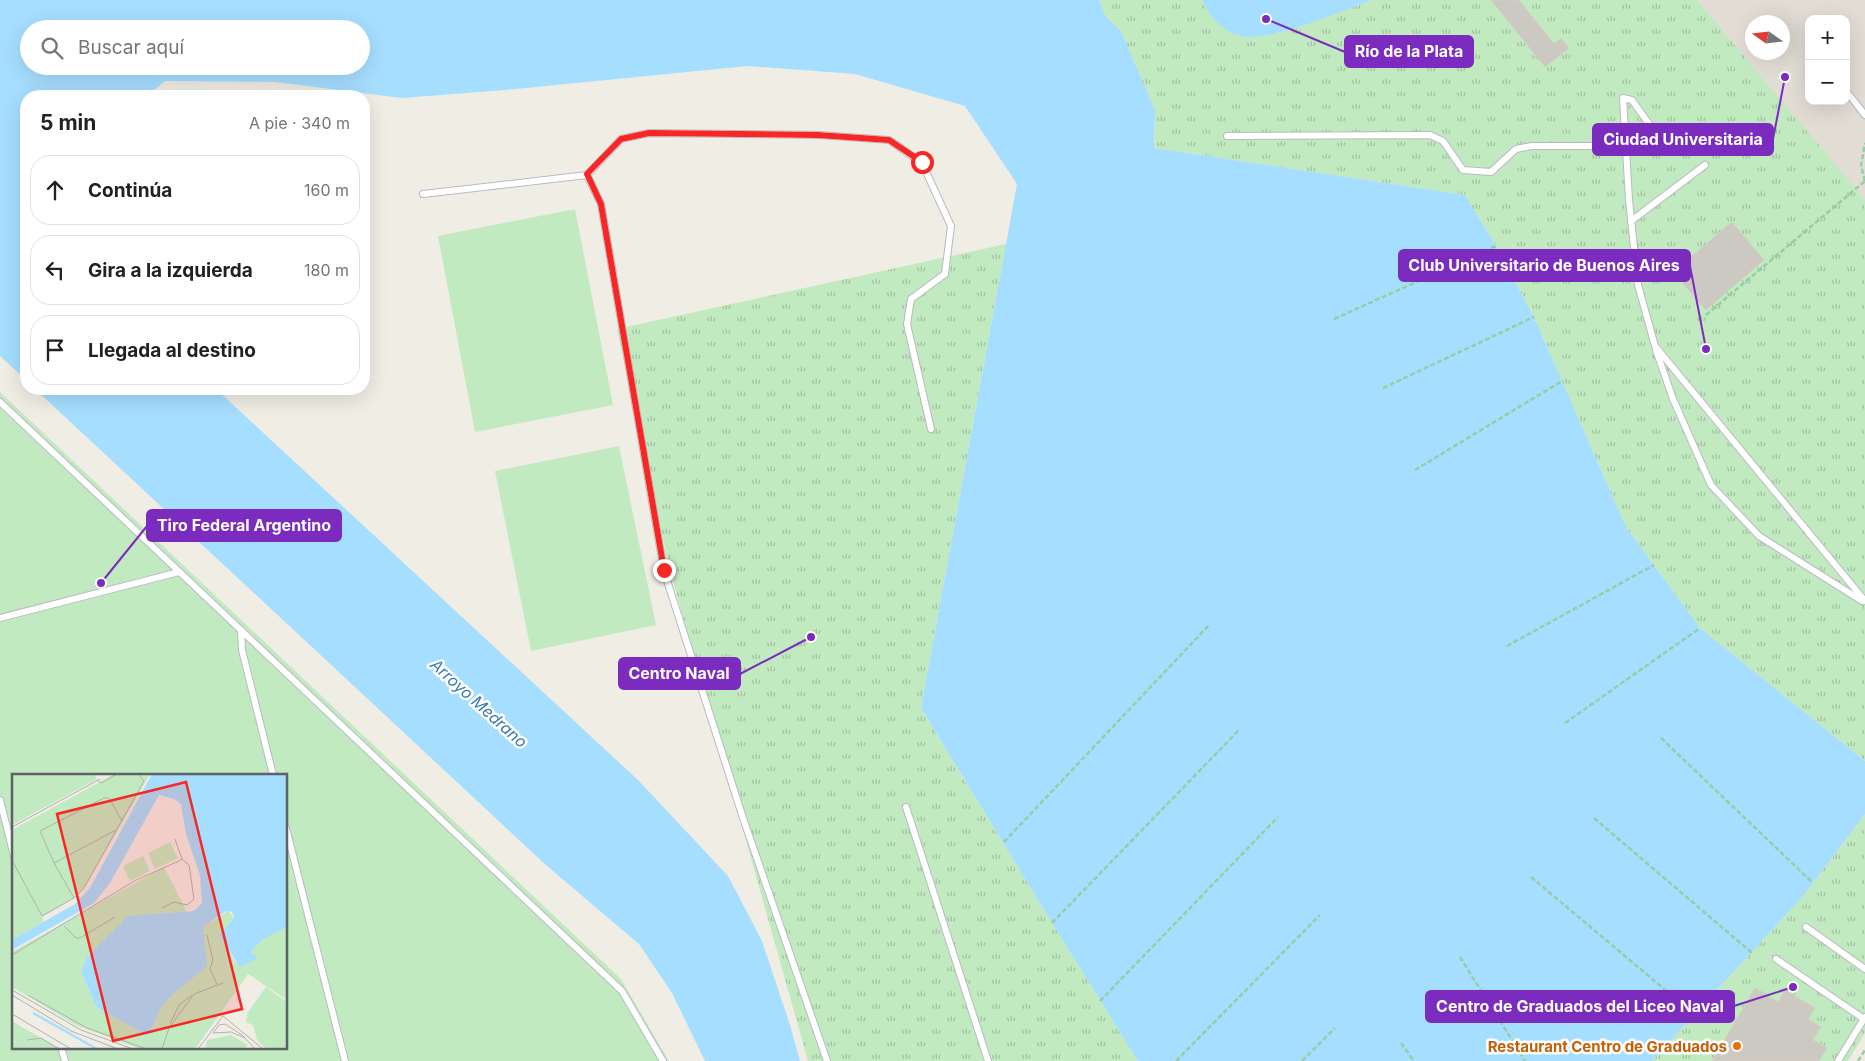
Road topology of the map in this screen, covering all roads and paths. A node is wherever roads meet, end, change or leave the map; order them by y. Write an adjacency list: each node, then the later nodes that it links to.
1 (1850, 96): 2 (lane)
2 (1865, 115)
3 (1227, 136): 6 (lane)
4 (1660, 138): 6 (lane)
5 (1865, 143): 9 (path)
6 (1626, 146): 11 (lane)
7 (1705, 165): 11 (lane)
8 (587, 174): 10 (lane); 20 (lane); 60 (lane)
9 (1865, 181): 13 (path)
10 (423, 194)
11 (1631, 222): 16 (lane)
12 (1496, 246): 15 (path)
13 (1706, 315)
14 (1534, 317): 18 (path)
15 (1334, 319)
16 (1655, 346): 24 (lane); 24 (lane)
17 (1562, 381): 21 (path)
18 (1383, 388)
19 (0, 402): 23 (lane)
20 (931, 429)
21 (1415, 470)
22 (1654, 565): 29 (path)
23 (179, 572): 25 (lane); 28 (lane)
24 (1865, 602)
25 (0, 618)
26 (1210, 624): 39 (path)
27 (1700, 628): 30 (path)
28 (241, 631): 33 (lane); 59 (lane)
29 (1507, 646)
30 (1565, 723)
31 (1239, 730): 44 (path)
32 (1661, 738): 42 (path)
33 (273, 774)
34 (0, 800): 40 (lane)
35 (906, 807): 61 (lane)
36 (1278, 817): 50 (path)
37 (1594, 818): 46 (path)
38 (288, 836): 58 (lane)
39 (1004, 842)
40 (12, 848)
41 (1532, 877): 51 (path)
42 (1813, 883)
43 (1320, 915): 62 (path)
44 (1052, 923)
45 (1806, 927): 49 (lane)
46 (1752, 953)
47 (1460, 957): 65 (path)
48 (1776, 959): 52 (lane)
49 (1865, 970)
50 (1100, 1000)
51 (1695, 1015)
52 (1864, 1018): 66 (lane)
53 (1335, 1028): 63 (path)
54 (1401, 1043): 64 (path)
55 (61, 1048): 57 (lane)
56 (1865, 1050): 67 (path)
57 (65, 1061)
58 (344, 1061)
59 (664, 1061)
60 (827, 1061)
61 (988, 1061)
62 (1176, 1061)
63 (1302, 1061)
64 (1414, 1061)
65 (1525, 1061)
66 (1838, 1061)
67 (1858, 1061)

